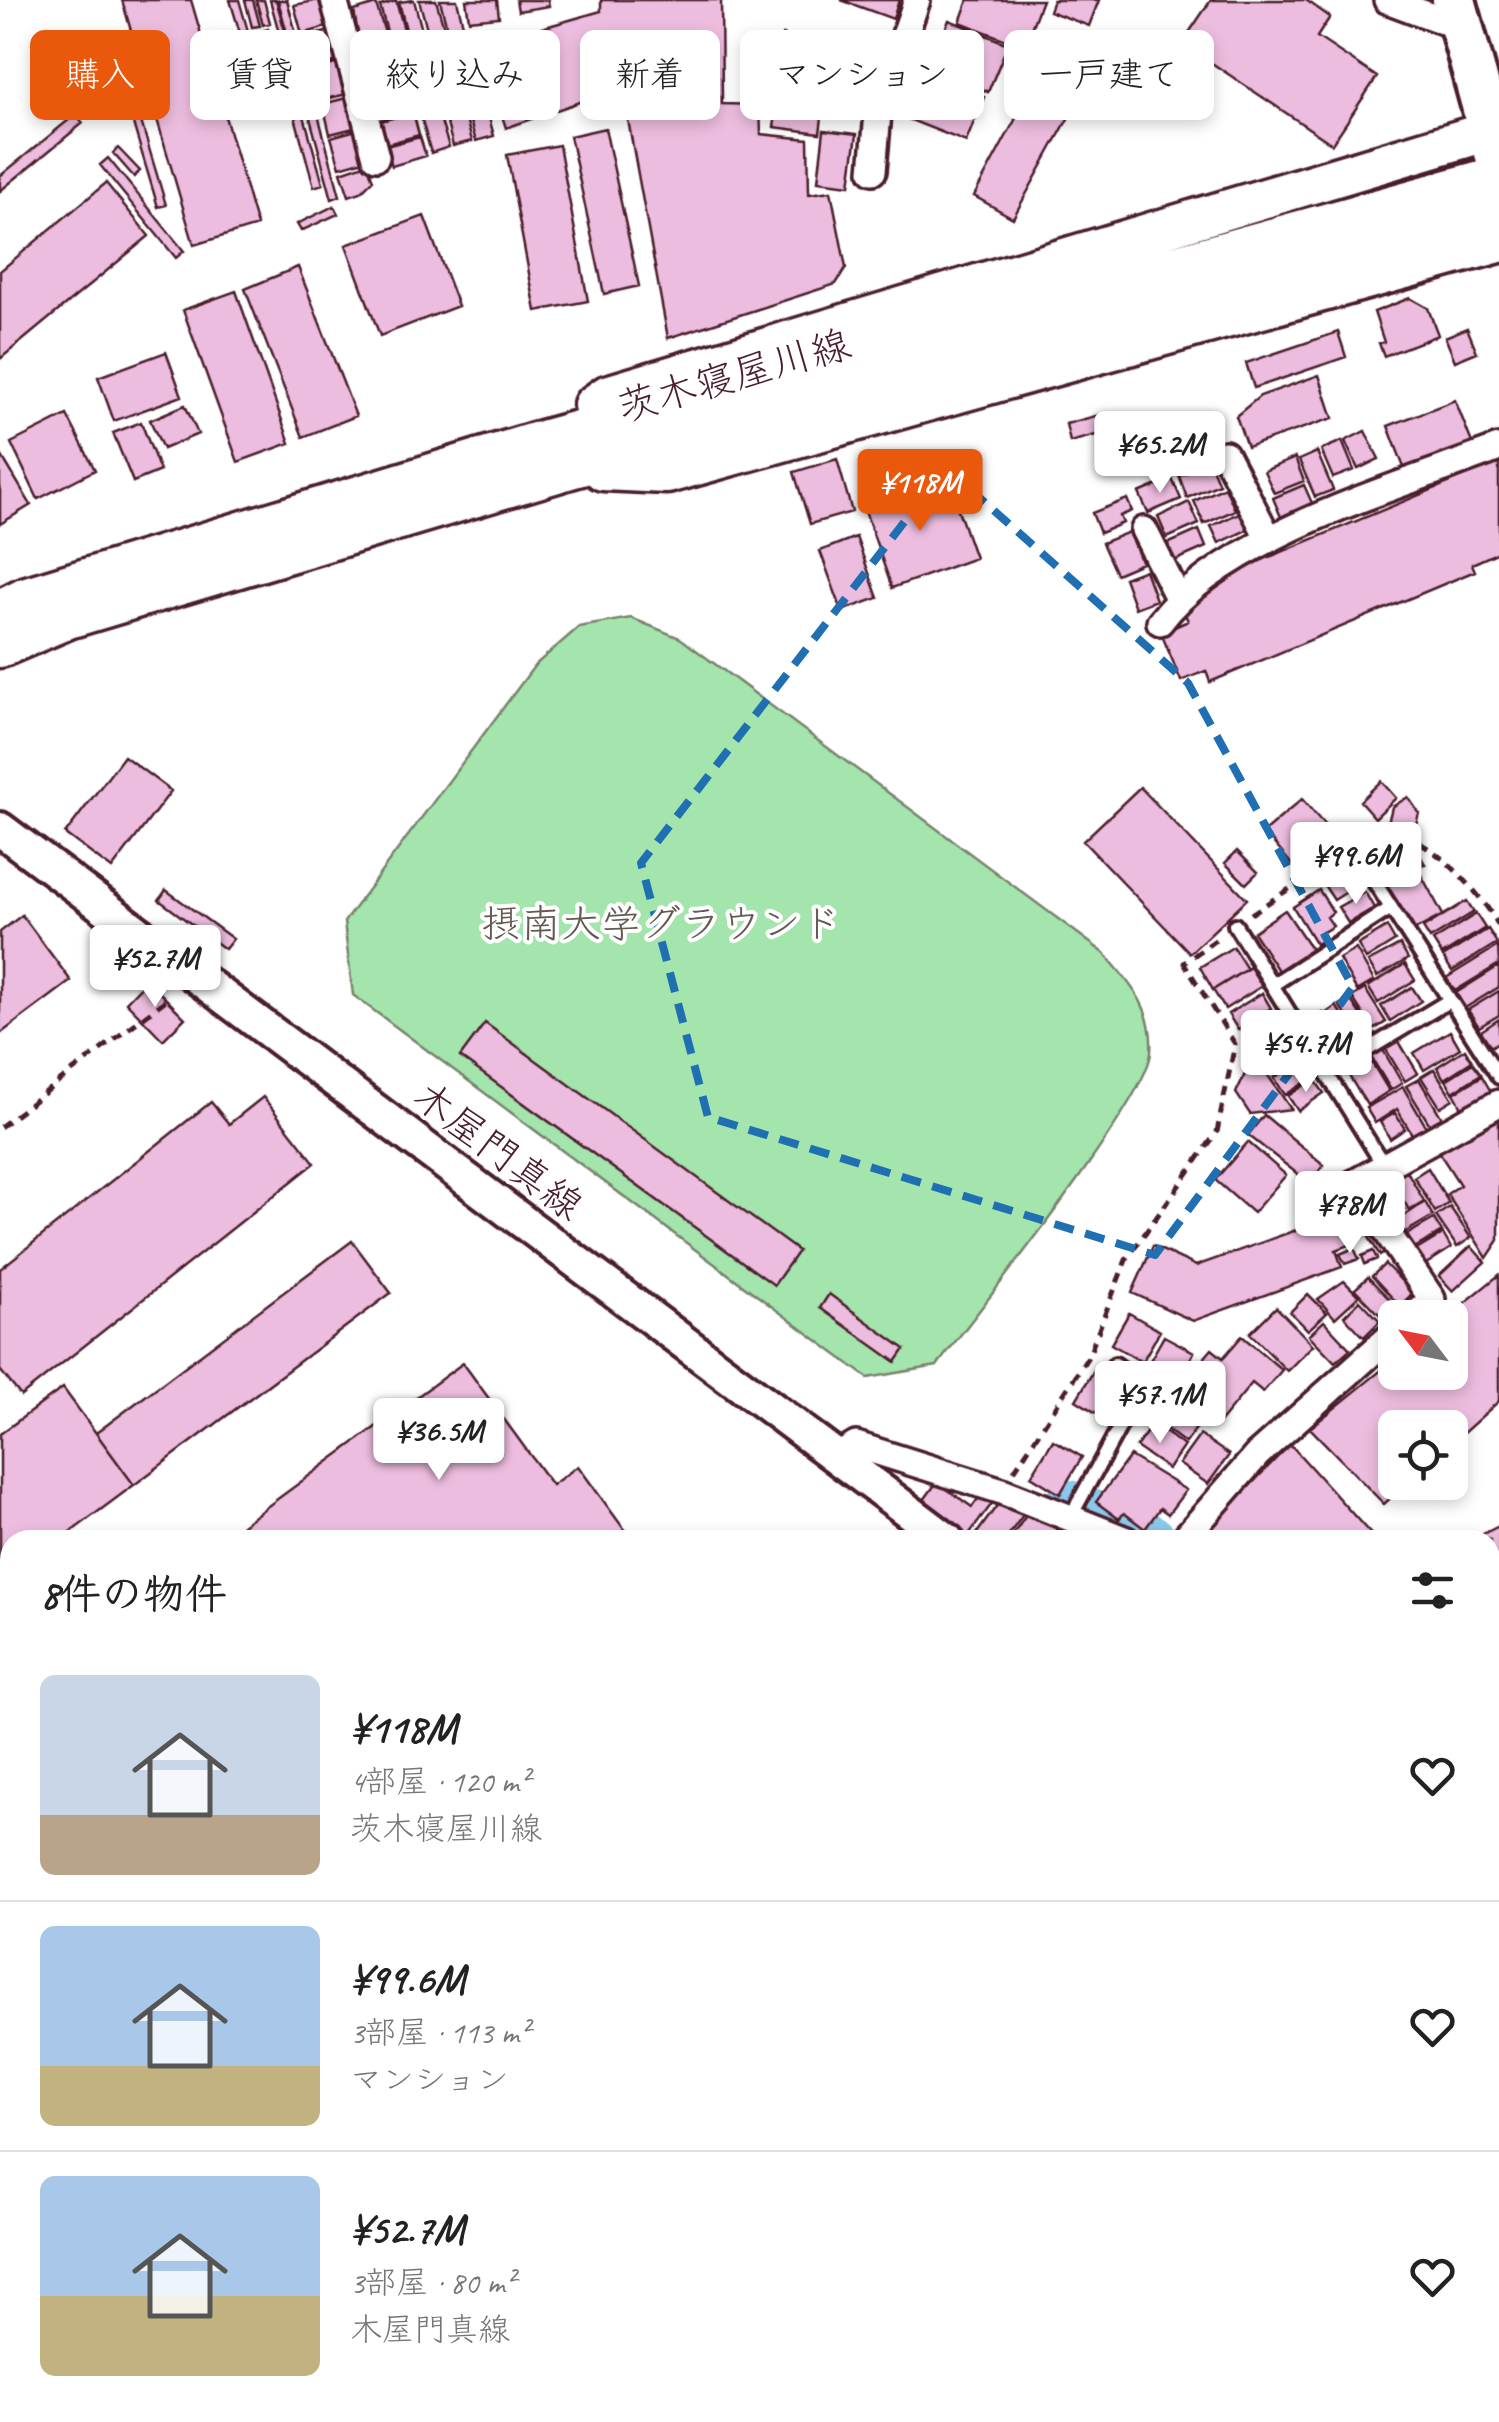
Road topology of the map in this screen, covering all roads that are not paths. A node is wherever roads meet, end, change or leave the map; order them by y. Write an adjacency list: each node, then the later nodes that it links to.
1 (917, 0): 9 (street)
2 (1386, 0): 4 (street)
3 (341, 2): 5 (street)
4 (1458, 14): 7 (highway)
5 (350, 45)
6 (366, 120): 8 (street)
7 (1496, 141): 14 (main road)
8 (376, 158)
9 (874, 171)
10 (1499, 175): 13 (main road, 茨木寝屋川線)
11 (1499, 210): 13 (main road, 茨木寝屋川線)
12 (1499, 242): 17 (main road)
13 (956, 343): 14 (main road, 茨木寝屋川線); 17 (main road, 茨木寝屋川線)
14 (532, 443): 21 (main road, 茨木寝屋川線)
15 (1499, 448): 19 (street)
16 (1225, 454): 19 (street)
17 (570, 469): 23 (main road, 茨木寝屋川線)
18 (1144, 530): 20 (street)
19 (1269, 540): 20 (street)
20 (1178, 598): 22 (street)
21 (0, 608)
22 (1160, 622)
23 (0, 648)
24 (0, 829): 37 (main road, 木屋門真線)
25 (1353, 848): 26 (lane)
26 (1392, 908): 28 (lane); 29 (lane)
27 (1235, 925): 28 (lane)
28 (1272, 986): 30 (lane)
29 (1450, 1000): 30 (lane); 31 (lane)
30 (1327, 1074): 33 (lane)
31 (1499, 1077)
32 (1499, 1103): 33 (street)
33 (1384, 1166): 34 (street)
34 (1431, 1300)
35 (1378, 1347): 41 (street)
36 (1115, 1364): 38 (lane)
37 (835, 1458): 38 (street); 39 (main road, 木屋門真線)
38 (1074, 1511): 40 (street)
39 (933, 1530)
40 (1108, 1530)
41 (1192, 1530)

